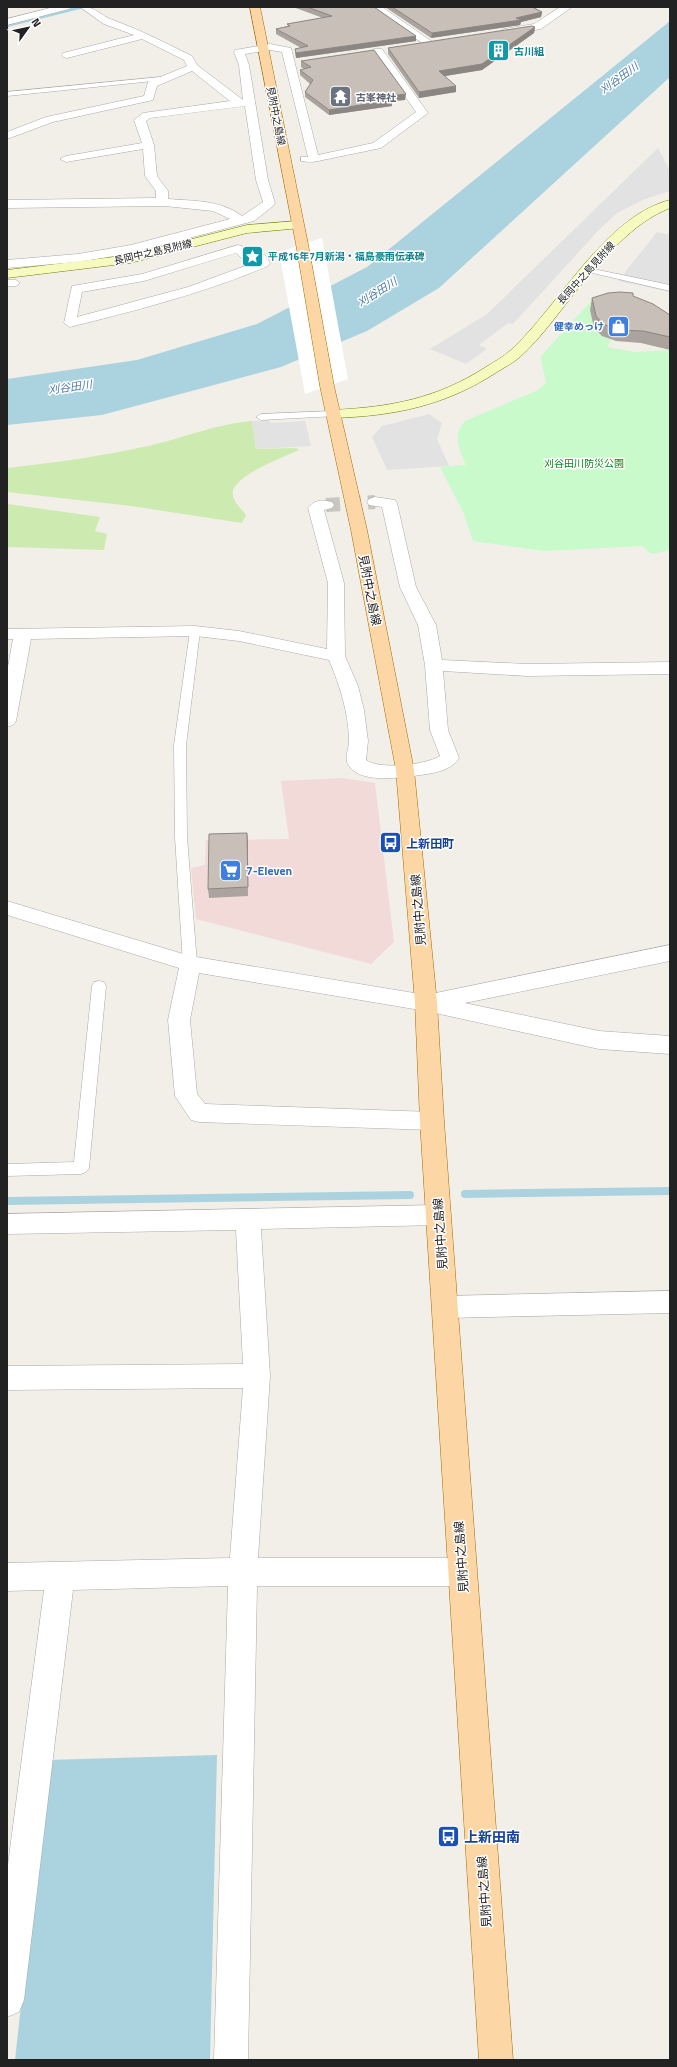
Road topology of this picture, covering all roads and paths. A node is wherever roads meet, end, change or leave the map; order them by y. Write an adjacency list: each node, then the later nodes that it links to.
1 (66, 7): 6 (street)
2 (85, 7): 8 (street)
3 (255, 7): 12 (main road, 見附中之島線)
4 (375, 7): 10 (street)
5 (567, 7): 7 (street)
6 (7, 22)
7 (491, 34)
8 (144, 36): 16 (street); 19 (street)
9 (440, 41): 10 (street)
10 (429, 43): 11 (street)
11 (414, 45)
12 (263, 47): 18 (street); 22 (street); 30 (main road, 見附中之島線)
13 (392, 49): 14 (street)
14 (378, 51): 15 (street); 18 (street)
15 (366, 53)
16 (67, 55)
17 (303, 63): 18 (street)
18 (290, 64)
19 (193, 67): 20 (street); 22 (street)
20 (161, 79): 21 (lane); 23 (street)
21 (7, 94)
22 (245, 103): 24 (street); 29 (street)
23 (7, 136)
24 (148, 145): 25 (street); 26 (street)
25 (66, 159)
26 (162, 202): 27 (street); 29 (street)
27 (7, 204)
28 (670, 204): 32 (main road, 長岡中之島見附線)
29 (240, 221): 31 (street)
30 (297, 225): 33 (main road, 長岡中之島見附線); 37 (main road, 見附中之島線)
31 (7, 264)
32 (587, 269): 35 (lane); 37 (main road, 長岡中之島見附線)
33 (12, 279): 34 (lane)
34 (7, 283)
35 (670, 288)
36 (70, 323): 36 (street)
37 (333, 414): 38 (lane); 47 (main road, 見附中之島線)
38 (261, 416)
39 (375, 502): 44 (street)
40 (326, 505): 43 (street)
41 (195, 631): 42 (street); 43 (street); 50 (lane)
42 (15, 634): 46 (street)
43 (336, 656): 47 (street)
44 (434, 665): 45 (street); 47 (street)
45 (670, 668)
46 (7, 721)
47 (405, 770): 52 (main road, 見附中之島線)
48 (7, 908): 50 (street)
49 (670, 953): 52 (street)
50 (190, 964): 52 (street); 54 (street)
51 (99, 986): 55 (lane)
52 (426, 1003): 53 (street); 54 (main road, 見附中之島線)
53 (670, 1045)
54 (432, 1121): 56 (main road, 見附中之島線)
55 (7, 1170)
56 (439, 1215): 57 (street); 60 (main road, 見附中之島線)
57 (248, 1218): 58 (street); 61 (street)
58 (7, 1224)
59 (670, 1305): 60 (street)
60 (446, 1307): 64 (main road, 見附中之島線)
61 (257, 1376): 62 (street); 63 (street)
62 (7, 1378)
63 (243, 1572): 64 (street); 65 (street); 68 (street)
64 (462, 1572): 69 (main road, 見附中之島線)
65 (60, 1576): 66 (street); 67 (street)
66 (7, 1577)
67 (7, 2000)
68 (231, 2060)
69 (496, 2060)

